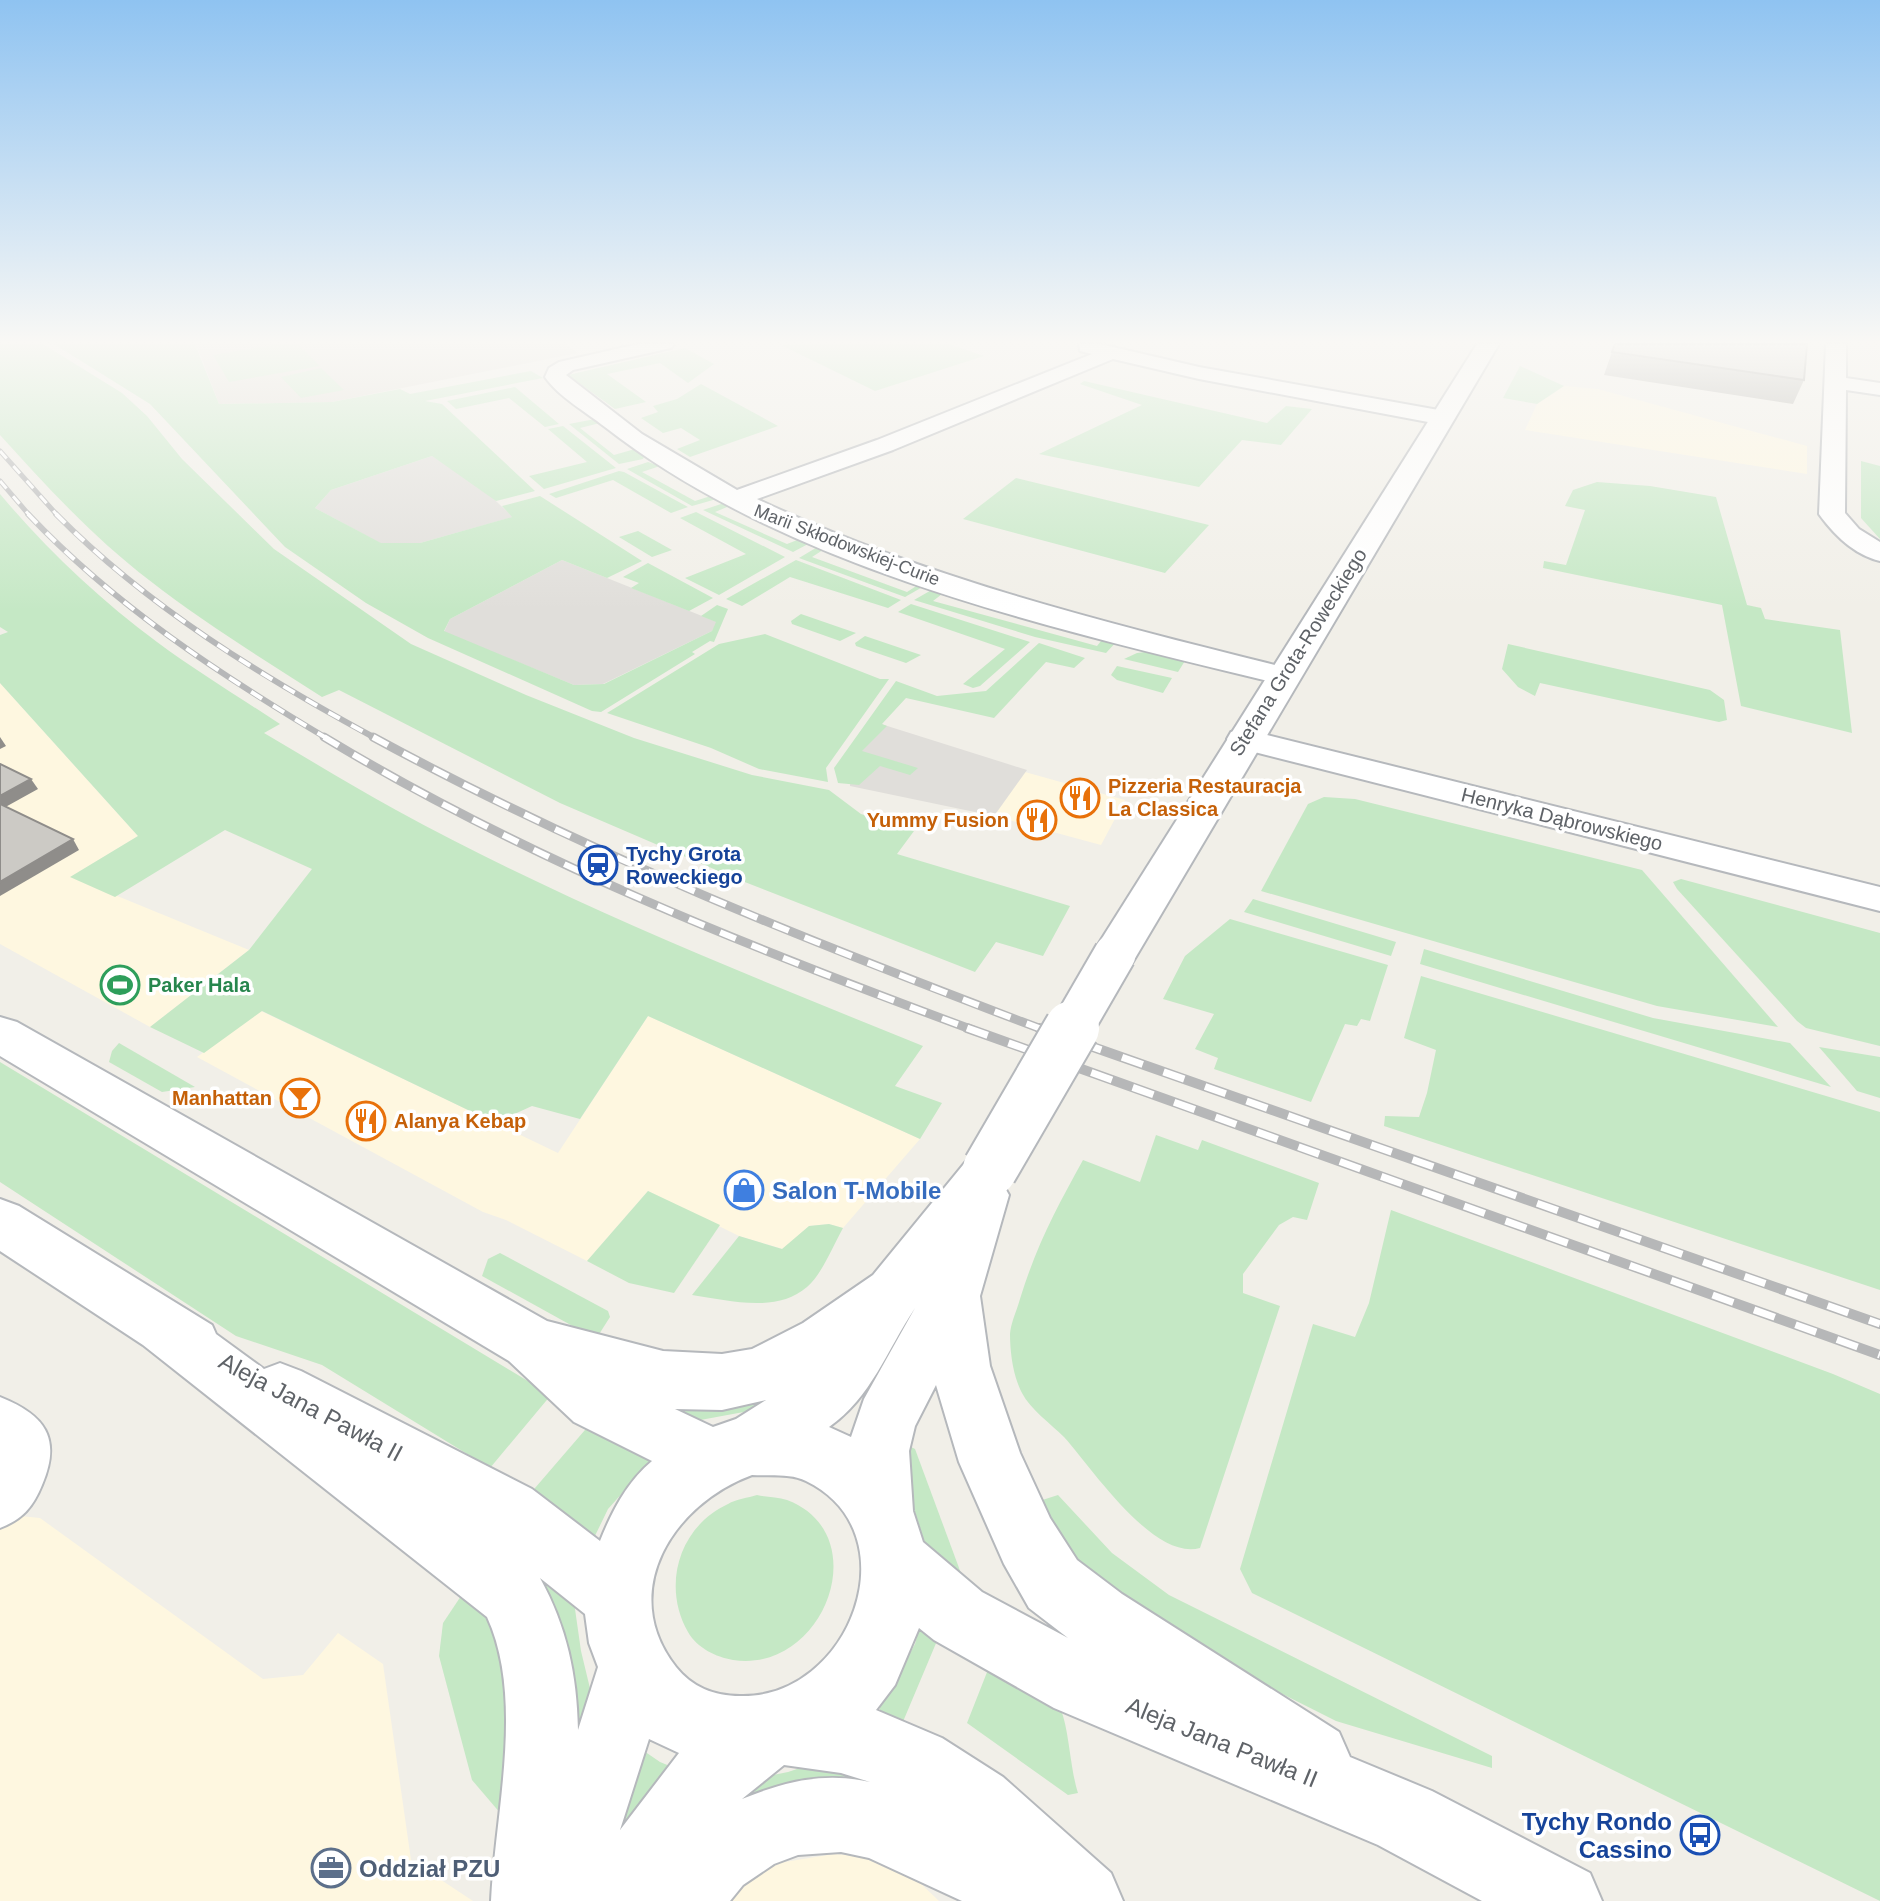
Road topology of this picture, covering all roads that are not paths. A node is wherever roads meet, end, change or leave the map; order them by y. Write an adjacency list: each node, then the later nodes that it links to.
1 (628, 433): 5 (street, Marii Skłodowskiej-Curie)
2 (915, 433): 5 (street)
3 (1435, 433): 7 (street, Stefana Grota-Roweckiego)
4 (1836, 433): 6 (street)
5 (734, 499): 7 (street, Marii Skłodowskiej-Curie)
6 (1880, 553)
7 (1284, 676): 8 (street, Stefana Grota-Roweckiego)
8 (1243, 739): 9 (street, Henryka Dąbrowskiego); 11 (street, Stefana Grota-Roweckiego, bridge)
9 (1880, 899)
10 (0, 1034): 16 (street)
11 (990, 1169): 13 (street, Stefana Grota-Roweckiego); 14 (street, Stefana Grota-Roweckiego)
12 (0, 1222): 15 (street, Aleja Jana Pawła II)
13 (893, 1293): 16 (street); 18 (street, Stefana Grota-Roweckiego)
14 (952, 1296): 20 (street, Stefana Grota-Roweckiego); 24 (street)
15 (166, 1331): 21 (street, Aleja Jana Pawła II); 25 (street)
16 (530, 1342): 18 (street)
17 (0, 1424): 19 (street)
18 (732, 1452): 20 (street); 21 (street)
19 (0, 1499)
20 (888, 1536): 23 (street); 24 (street, Aleja Jana Pawła II)
21 (618, 1597): 22 (street)
22 (633, 1669): 23 (street); 26 (street)
23 (774, 1730): 27 (street); 30 (street)
24 (1405, 1818): 31 (street, Aleja Jana Pawła II)
25 (531, 1901)
26 (540, 1901)
27 (617, 1901)
28 (680, 1901): 29 (street)
29 (1052, 1901)
30 (1083, 1901)
31 (1562, 1901)

